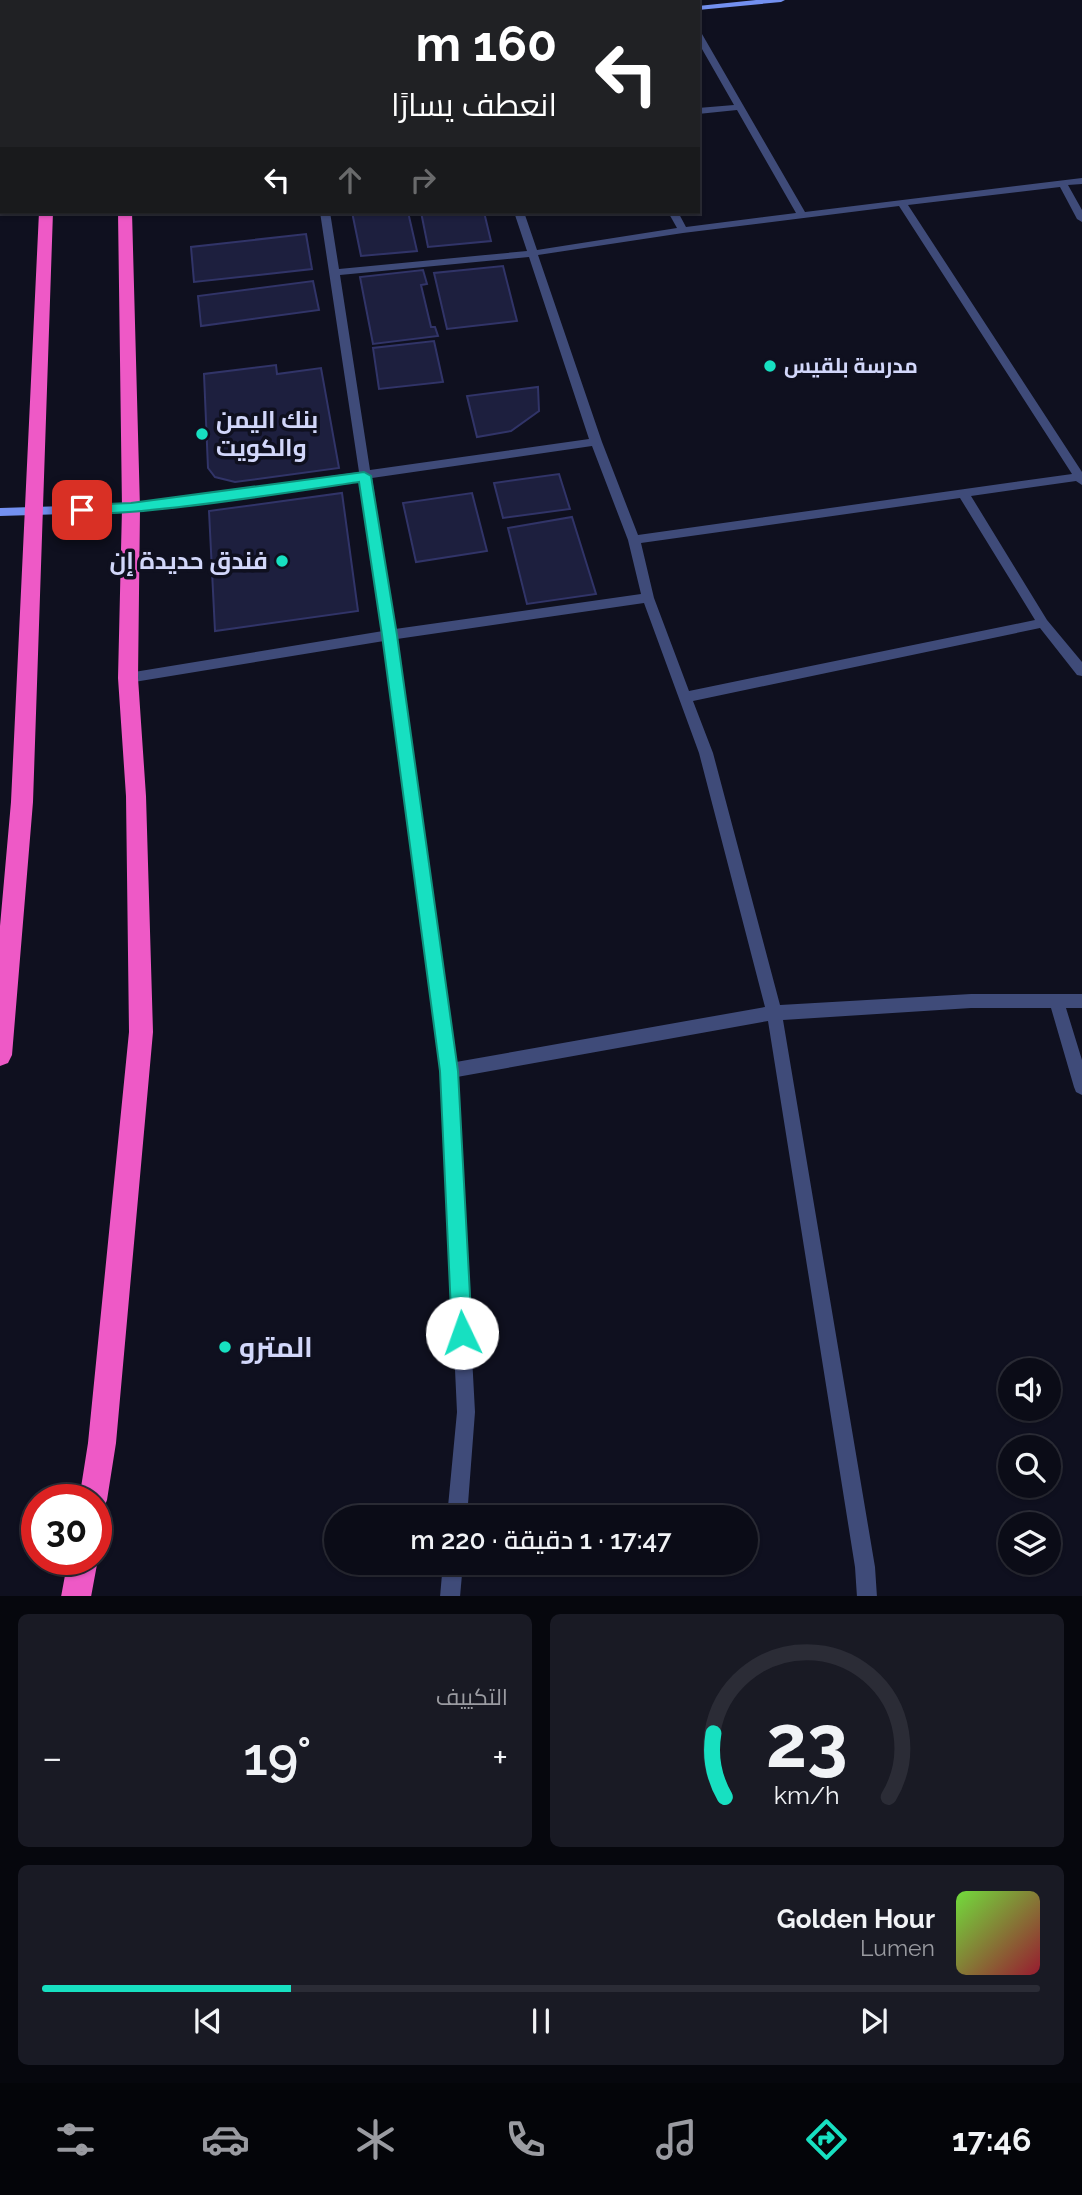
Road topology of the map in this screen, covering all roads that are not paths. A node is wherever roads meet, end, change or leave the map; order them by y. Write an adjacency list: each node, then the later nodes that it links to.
1 (781, 0): 2 (street)
2 (700, 8)
3 (700, 37): 4 (street)
4 (740, 107): 5 (street); 14 (street)
5 (700, 111)
6 (1082, 181): 7 (street)
7 (1063, 184): 8 (street); 15 (street)
8 (902, 204): 14 (street); 21 (street)
9 (46, 214): 24 (highway)
10 (124, 214): 23 (highway)
11 (325, 214): 18 (street)
12 (520, 214): 17 (street)
13 (674, 214): 16 (street)
14 (802, 216): 16 (street)
15 (1082, 219)
16 (683, 230): 17 (street)
17 (535, 253): 18 (street); 19 (street)
18 (335, 272): 20 (street)
19 (596, 442): 20 (street); 26 (street)
20 (364, 476): 23 (street); 29 (street)
21 (1080, 479): 22 (street)
22 (963, 493): 26 (street); 28 (street)
23 (131, 508): 24 (street); 31 (highway)
24 (34, 511): 25 (street); 36 (highway)
25 (0, 512)
26 (634, 540): 27 (street)
27 (648, 598): 29 (street); 32 (street)
28 (1043, 623): 30 (street); 32 (street)
29 (390, 635): 31 (street); 37 (street)
30 (1082, 671)
31 (128, 678): 39 (highway)
32 (685, 696): 35 (street)
33 (1056, 1000): 34 (street); 35 (street); 38 (street)
34 (1082, 1001)
35 (774, 1013): 37 (street); 45 (street)
36 (1, 1042)
37 (449, 1071): 40 (street)
38 (1082, 1087)
39 (96, 1484)
40 (458, 1505)
41 (80, 1575): 43 (highway)
42 (452, 1575): 44 (street)
43 (76, 1596)
44 (450, 1596)
45 (867, 1596)

